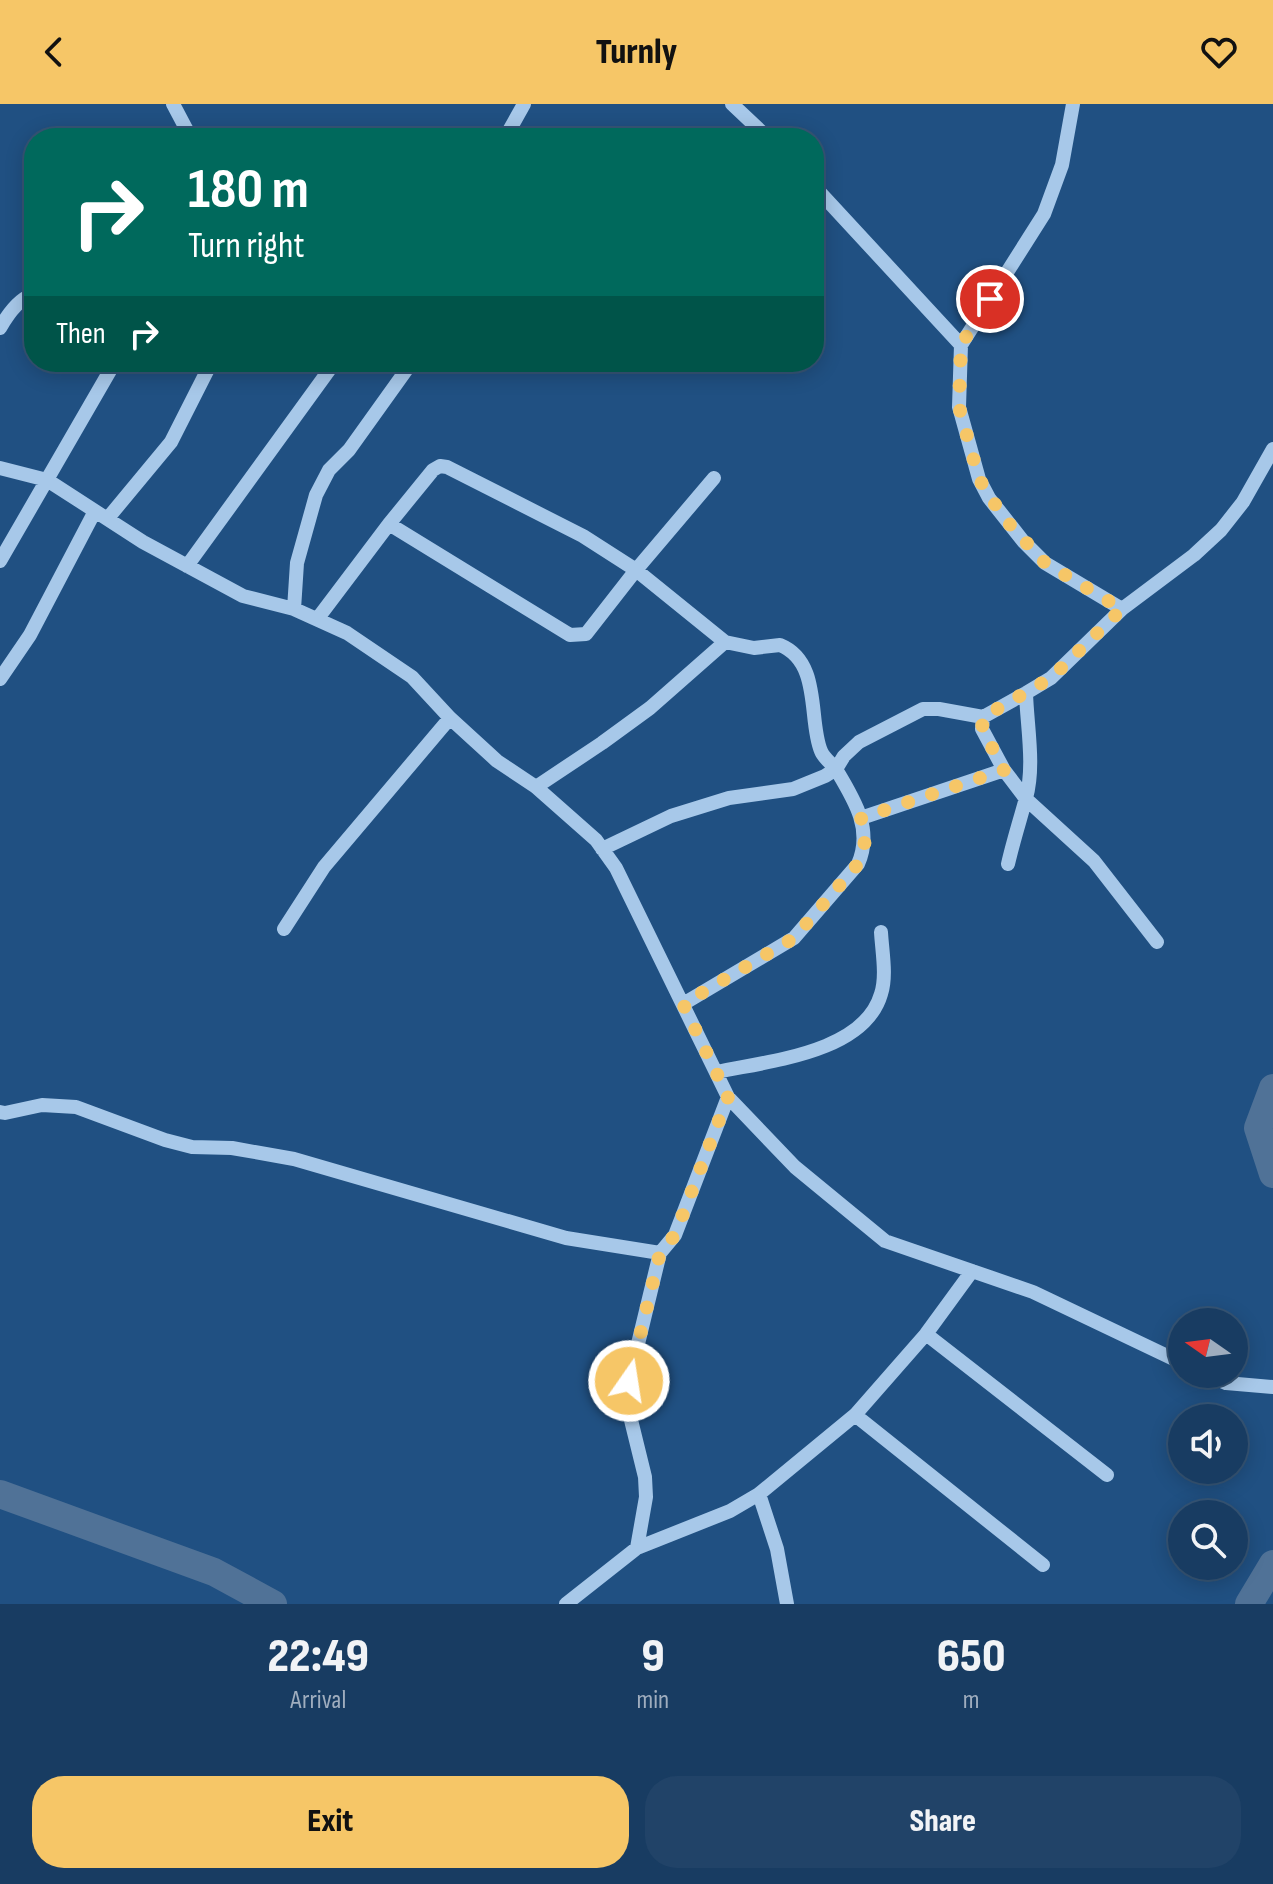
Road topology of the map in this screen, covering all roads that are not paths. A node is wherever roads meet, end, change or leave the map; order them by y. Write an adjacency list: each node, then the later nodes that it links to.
1 (173, 104): 5 (street)
2 (524, 104): 6 (street)
3 (732, 104): 7 (street)
4 (1073, 104): 11 (street)
5 (186, 128)
6 (511, 128)
7 (757, 128)
8 (824, 197): 11 (street)
9 (24, 300): 10 (street)
10 (0, 328)
11 (961, 345): 26 (street)
12 (109, 372): 19 (street)
13 (206, 372): 20 (street)
14 (328, 372): 23 (street)
15 (405, 372): 25 (street)
16 (1273, 449): 26 (street)
17 (0, 468): 19 (street)
18 (714, 478): 24 (street)
19 (47, 480): 20 (street); 22 (street)
20 (101, 515): 23 (street); 29 (street)
21 (389, 524): 24 (street); 24 (street); 27 (street)
22 (0, 561)
23 (187, 566): 25 (street)
24 (636, 570): 28 (street)
25 (294, 609): 27 (street)
26 (1122, 609): 30 (street)
27 (318, 618): 32 (street)
28 (725, 642): 33 (street); 35 (street)
29 (0, 679)
30 (1026, 693): 31 (street); 36 (street)
31 (983, 717): 33 (street); 34 (street)
32 (450, 718): 35 (street); 40 (street)
33 (836, 769): 37 (street); 38 (street)
34 (1004, 770): 36 (street); 37 (street)
35 (536, 787): 38 (street)
36 (1026, 799): 39 (street); 42 (street)
37 (861, 818): 43 (street)
38 (602, 849): 43 (street)
39 (1008, 864)
40 (284, 929)
41 (881, 932): 44 (street)
42 (1157, 942)
43 (683, 1004): 44 (street)
44 (717, 1072): 45 (street)
45 (728, 1097): 47 (street); 48 (street)
46 (0, 1112): 47 (street)
47 (660, 1253): 56 (street)
48 (972, 1271): 49 (street); 50 (street)
49 (926, 1334): 53 (street); 54 (street)
50 (1168, 1356)
51 (1248, 1385): 52 (street)
52 (1273, 1387)
53 (855, 1415): 55 (street); 57 (street)
54 (1107, 1475)
55 (759, 1494): 56 (street); 59 (street)
56 (637, 1548): 58 (street)
57 (1043, 1565)
58 (566, 1604)
59 (787, 1604)

